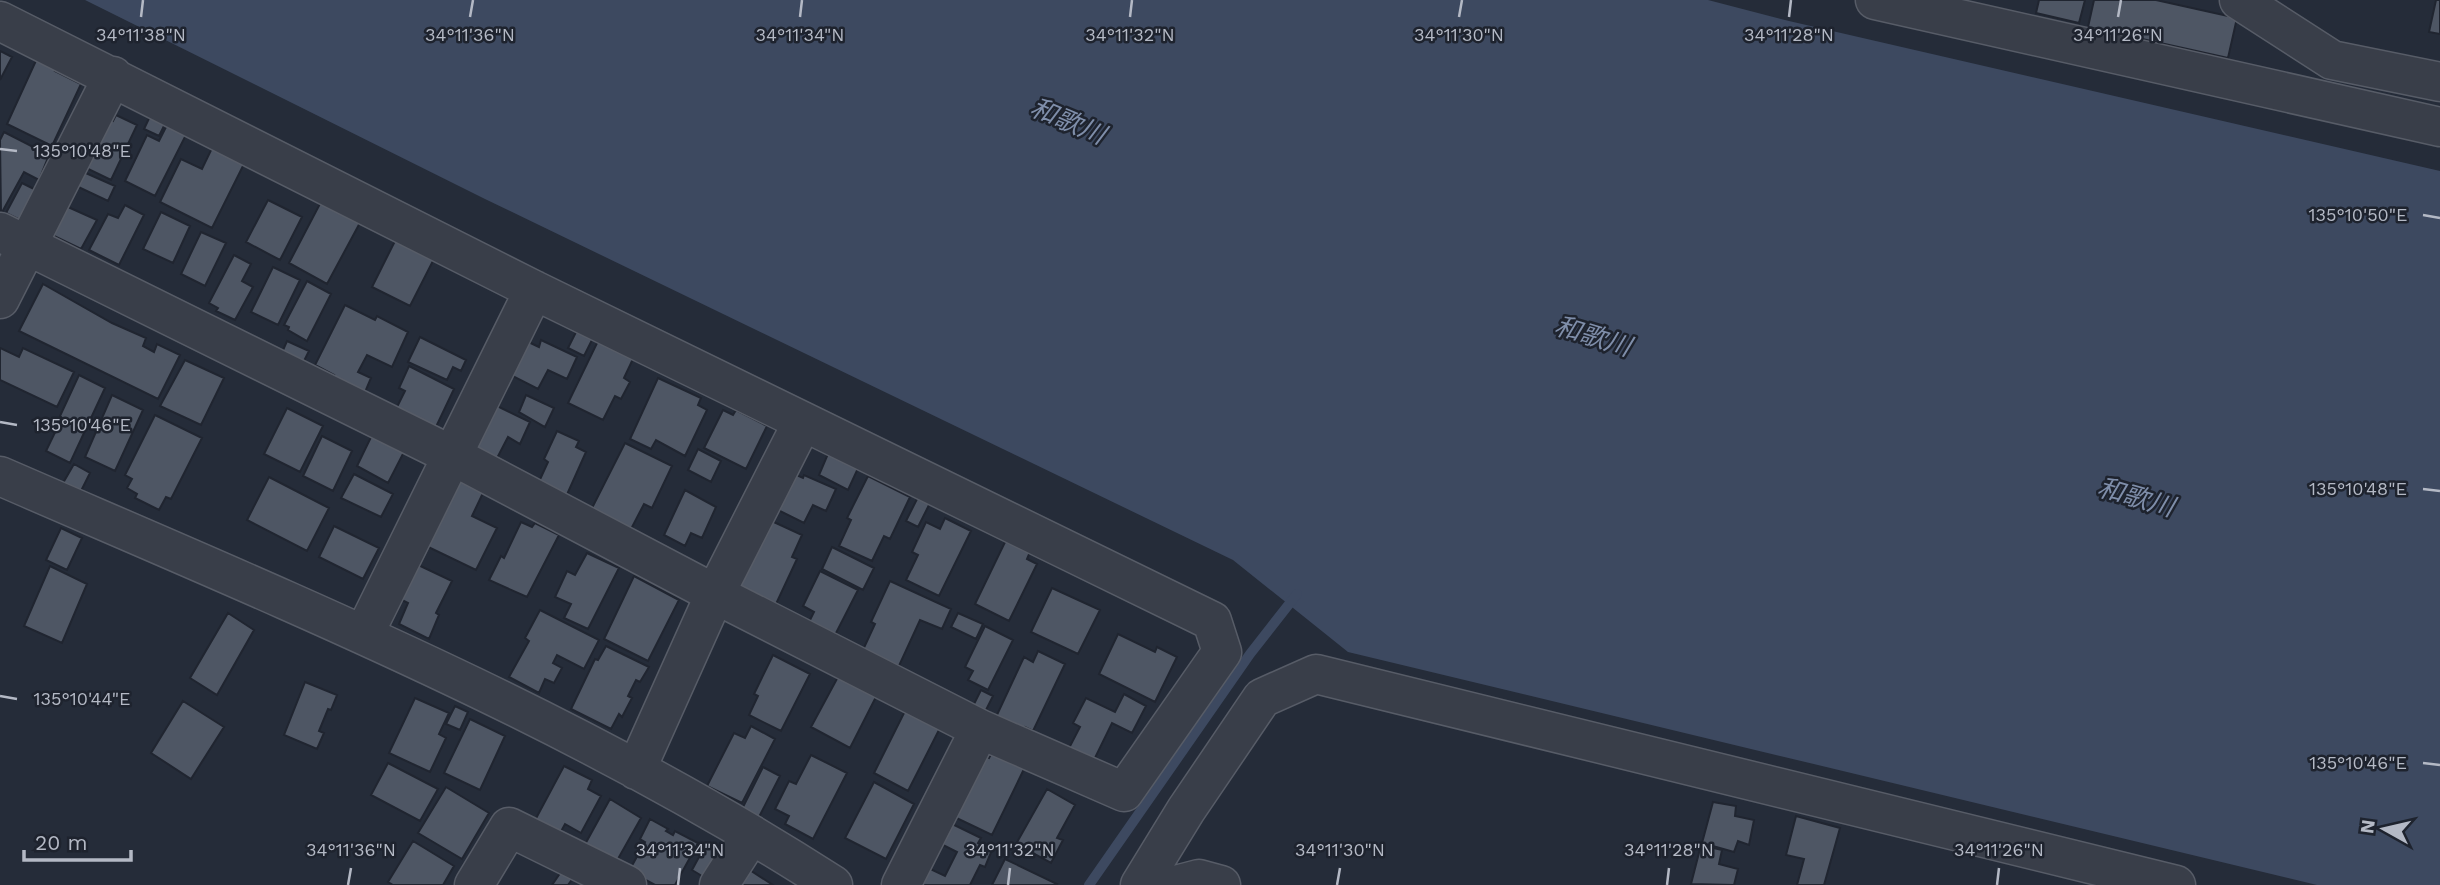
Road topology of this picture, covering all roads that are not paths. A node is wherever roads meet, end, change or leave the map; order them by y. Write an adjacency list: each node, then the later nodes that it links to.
1 (1875, 0): 6 (street)
2 (2239, 0): 5 (street)
3 (0, 21): 4 (street)
4 (113, 76): 7 (street); 8 (street)
5 (2440, 82)
6 (2440, 127)
7 (13, 239): 9 (street); 11 (street)
8 (534, 290): 10 (street); 11 (street)
9 (0, 299)
10 (802, 422): 13 (street); 15 (street)
11 (453, 456): 13 (street); 14 (street)
12 (0, 476): 14 (street)
13 (715, 594): 15 (street); 16 (street)
14 (364, 634): 16 (street)
15 (980, 729): 22 (street)
16 (636, 770): 17 (street)
17 (751, 835): 18 (street); 21 (street)
18 (824, 883)
19 (474, 885): 20 (street)
20 (627, 885)
21 (719, 885)
22 (901, 885)
23 (1141, 885): 26 (street)
24 (1176, 885): 25 (street)
25 (1221, 885)
26 (2176, 885)

